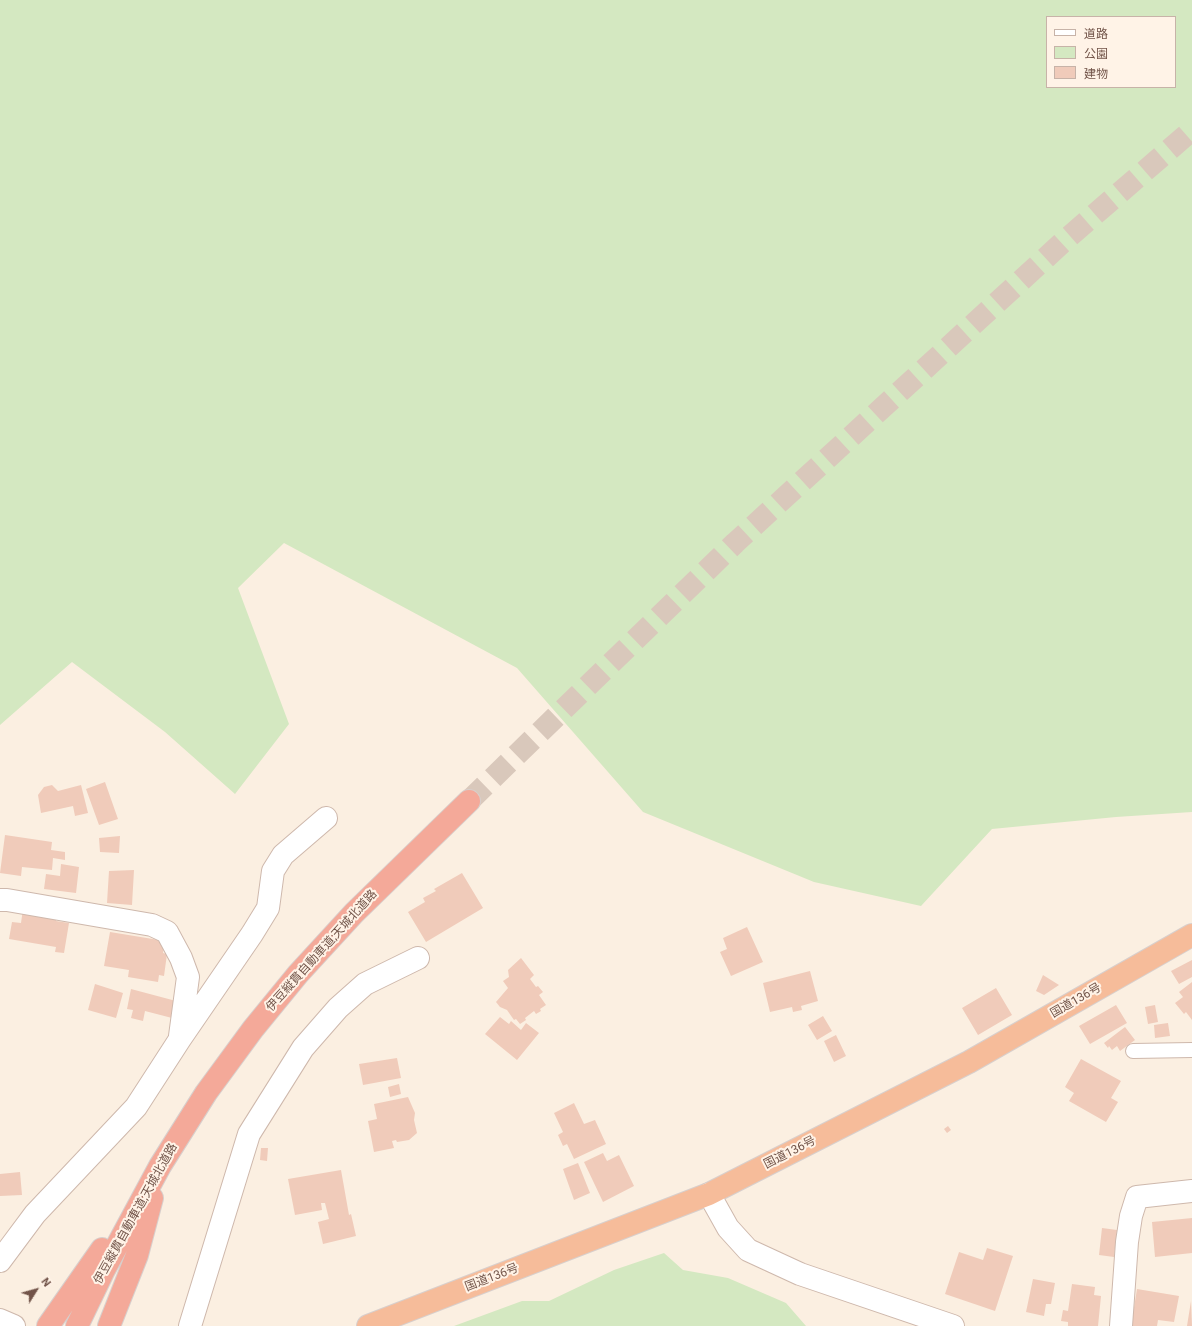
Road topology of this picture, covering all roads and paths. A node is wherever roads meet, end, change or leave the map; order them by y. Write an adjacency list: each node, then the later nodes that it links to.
1 (469, 800): 9 (highway, 伊豆縦貫自動車道;天城北道路)
2 (326, 818): 6 (street)
3 (0, 900): 6 (street)
4 (1192, 935): 11 (highway, 国道136号)
5 (418, 958): 18 (street)
6 (180, 1039): 12 (street)
7 (1192, 1050): 8 (lane)
8 (1133, 1051)
9 (160, 1166): 15 (highway); 16 (highway, 伊豆縦貫自動車道;天城北道路); 17 (highway)
10 (1192, 1191): 21 (street)
11 (709, 1194): 19 (highway, 国道136号); 20 (street)
12 (0, 1261)
13 (0, 1320): 14 (street)
14 (14, 1326)
15 (48, 1326)
16 (77, 1326)
17 (109, 1326)
18 (190, 1326)
19 (368, 1326)
20 (953, 1326)
21 (1121, 1326)

